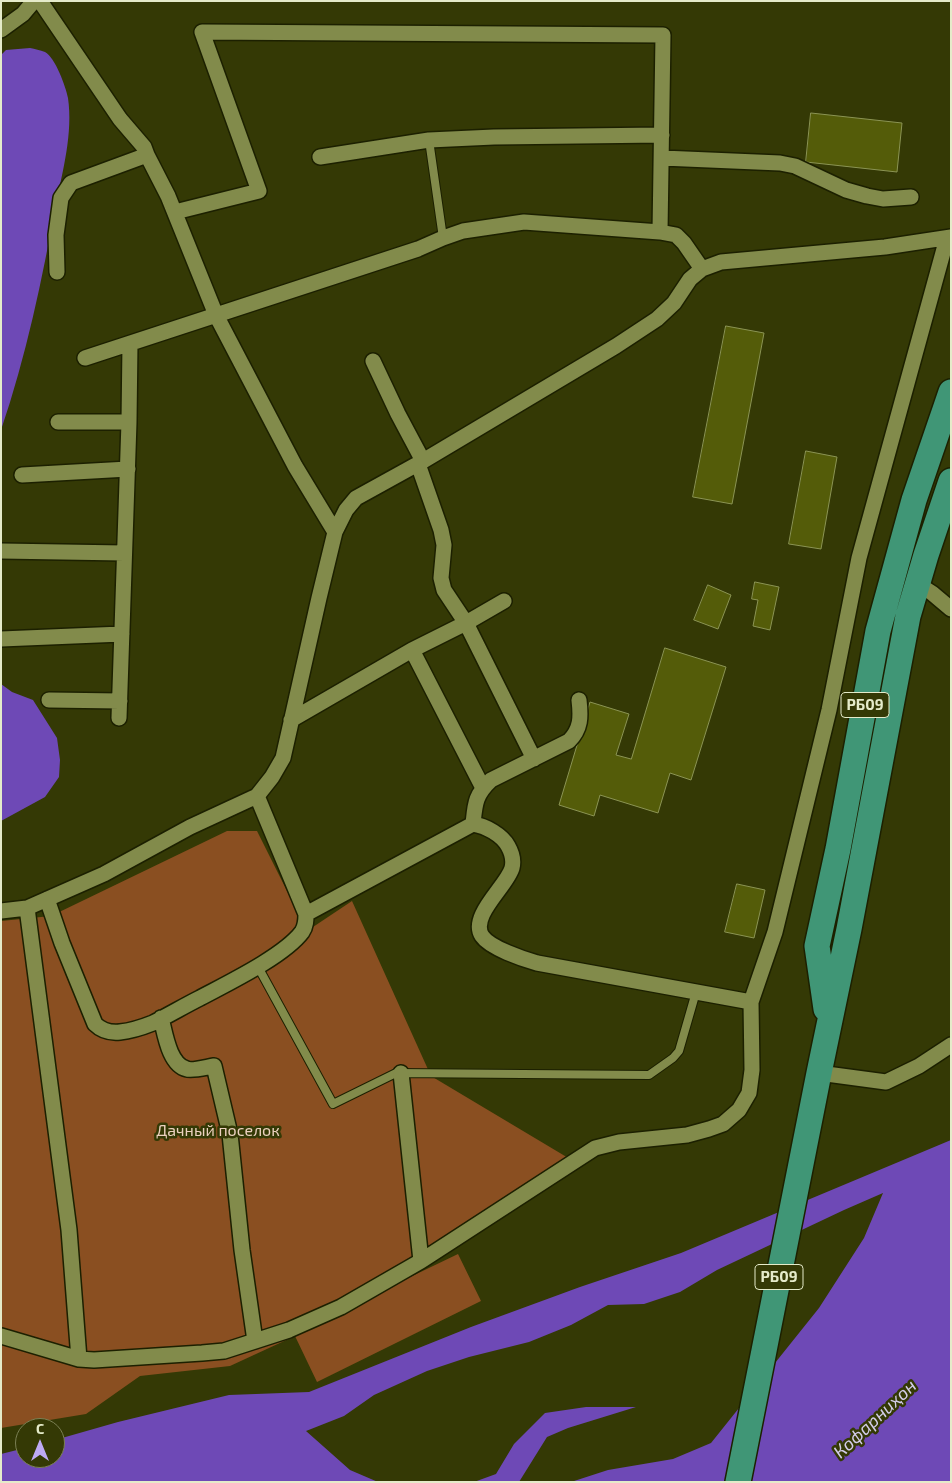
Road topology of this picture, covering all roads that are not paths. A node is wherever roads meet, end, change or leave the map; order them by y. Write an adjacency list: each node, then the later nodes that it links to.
1 (34, 1): 3 (street)
2 (40, 1): 6 (street)
3 (1, 30)
4 (662, 135): 5 (street); 8 (street); 10 (street)
5 (429, 140): 7 (street); 12 (lane)
6 (147, 155): 10 (street); 15 (street)
7 (320, 157)
8 (662, 158): 9 (street); 11 (street)
9 (911, 197)
10 (175, 212): 16 (street)
11 (660, 232): 12 (street); 14 (street)
12 (443, 238): 16 (street)
13 (949, 238): 14 (street); 53 (street)
14 (702, 269): 24 (street)
15 (57, 272)
16 (216, 315): 17 (street); 28 (street)
17 (130, 344): 18 (street); 22 (street)
18 (85, 358)
19 (373, 361): 24 (street)
20 (949, 404): 23 (highway, РБ09)
21 (58, 422): 22 (street)
22 (129, 422): 25 (street)
23 (942, 440): 55 (highway, РБ09)
24 (420, 463): 28 (street); 34 (street)
25 (128, 469): 26 (street); 30 (street)
26 (22, 475)
27 (951, 481): 31 (highway, РБ09)
28 (335, 532): 42 (street)
29 (1, 551): 30 (street)
30 (124, 553): 35 (street)
31 (918, 584): 33 (street); 55 (highway, РБ09)
32 (504, 601): 34 (street)
33 (951, 609)
34 (466, 623): 37 (street); 43 (street)
35 (122, 634): 36 (street); 40 (street)
36 (1, 639)
37 (412, 650): 42 (street); 44 (street)
38 (49, 700): 40 (street)
39 (579, 700): 43 (street)
40 (120, 701): 41 (street)
41 (119, 718)
42 (291, 720): 45 (street)
43 (534, 759): 44 (street)
44 (483, 788): 46 (street)
45 (257, 796): 47 (street); 50 (street)
46 (473, 824): 50 (street); 52 (street)
47 (47, 899): 48 (street); 54 (street)
48 (27, 908): 49 (street); 62 (street)
49 (1, 911)
50 (306, 914): 51 (street)
51 (258, 966): 54 (street); 57 (lane)
52 (696, 992): 53 (street); 57 (lane)
53 (751, 1002): 59 (street)
54 (161, 1018): 61 (street)
55 (829, 1025): 58 (highway, РБ09)
56 (951, 1044): 58 (street)
57 (401, 1073): 59 (street)
58 (818, 1073): 63 (highway, РБ09)
59 (421, 1261): 61 (street)
60 (1, 1336): 62 (street)
61 (255, 1341): 62 (street)
62 (79, 1359)
63 (738, 1482)

